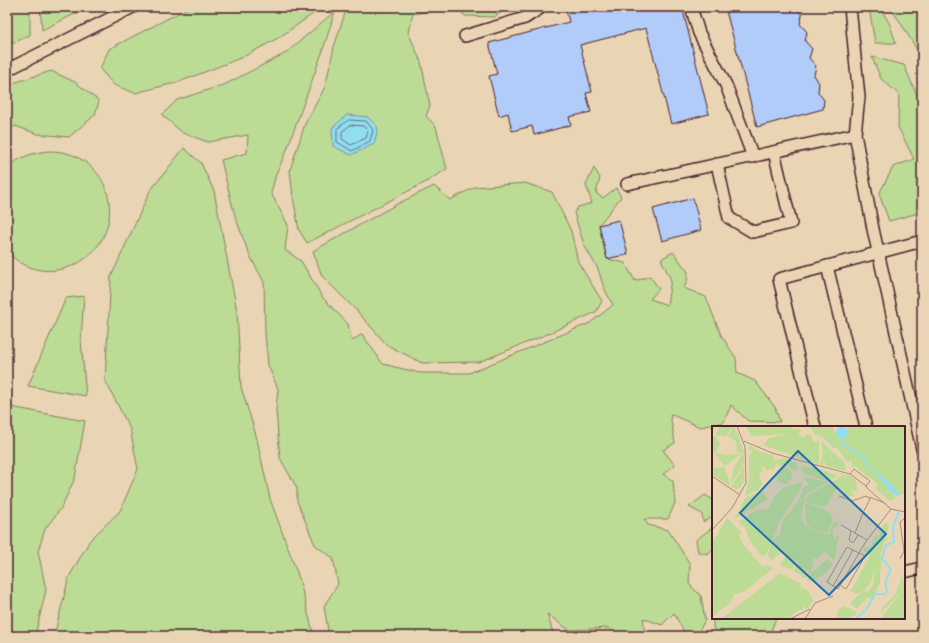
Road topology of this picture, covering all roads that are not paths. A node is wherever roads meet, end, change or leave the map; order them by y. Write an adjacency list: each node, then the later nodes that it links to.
1 (133, 7): 6 (lane)
2 (542, 7): 5 (lane)
3 (691, 7): 9 (lane)
4 (850, 7): 7 (lane)
5 (465, 36)
6 (7, 70)
7 (855, 134): 8 (lane); 13 (lane)
8 (774, 152): 9 (lane); 10 (lane)
9 (753, 157): 10 (lane)
10 (717, 164): 11 (lane)
11 (627, 184)
12 (922, 241): 13 (lane)
13 (878, 252): 14 (lane); 17 (lane)
14 (827, 266): 15 (lane); 16 (lane)
15 (815, 426)
16 (866, 426)
17 (922, 449)
18 (922, 568): 19 (lane)
19 (905, 572)

